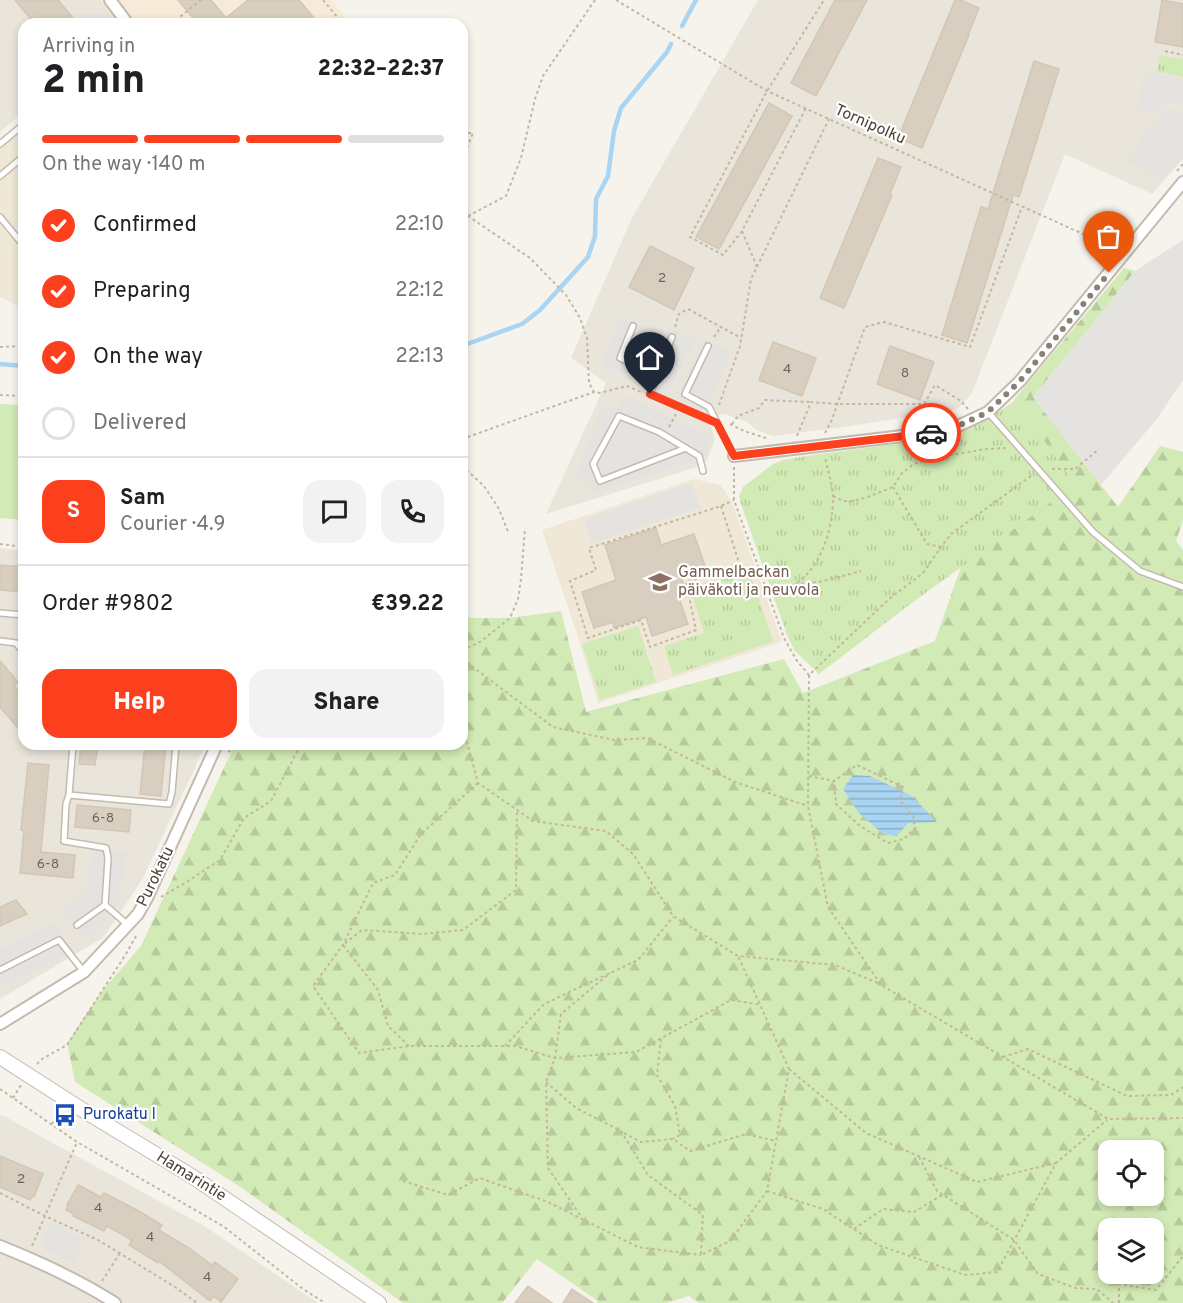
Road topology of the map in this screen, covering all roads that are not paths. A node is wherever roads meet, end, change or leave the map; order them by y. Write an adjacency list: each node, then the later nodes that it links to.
1 (110, 0): 2 (street)
2 (124, 18)
3 (18, 129): 4 (lane)
4 (0, 144)
5 (18, 161): 6 (lane)
6 (0, 176)
7 (1183, 182): 14 (street)
8 (0, 217): 9 (lane)
9 (18, 239)
10 (633, 326): 13 (lane)
11 (672, 337): 13 (lane)
12 (708, 346): 15 (lane)
13 (657, 375): 15 (lane)
14 (988, 412): 17 (street); 19 (lane)
15 (719, 423): 17 (lane)
16 (686, 448): 16 (lane); 18 (lane)
17 (734, 456)
18 (703, 471)
19 (1183, 587)
20 (0, 613): 21 (lane)
21 (18, 614)
22 (0, 641): 23 (lane)
23 (18, 646)
24 (73, 750): 27 (lane)
25 (176, 750): 27 (lane)
26 (214, 750): 30 (street, Purokatu)
27 (69, 795): 28 (lane)
28 (105, 905): 29 (lane); 30 (lane)
29 (77, 925)
30 (128, 925): 32 (street, Purokatu)
31 (0, 970): 32 (lane)
32 (84, 972): 33 (street, Purokatu)
33 (0, 1024)
34 (0, 1057): 37 (street, Hamarintie)
35 (0, 1246): 36 (street)
36 (115, 1303)
37 (379, 1303)

